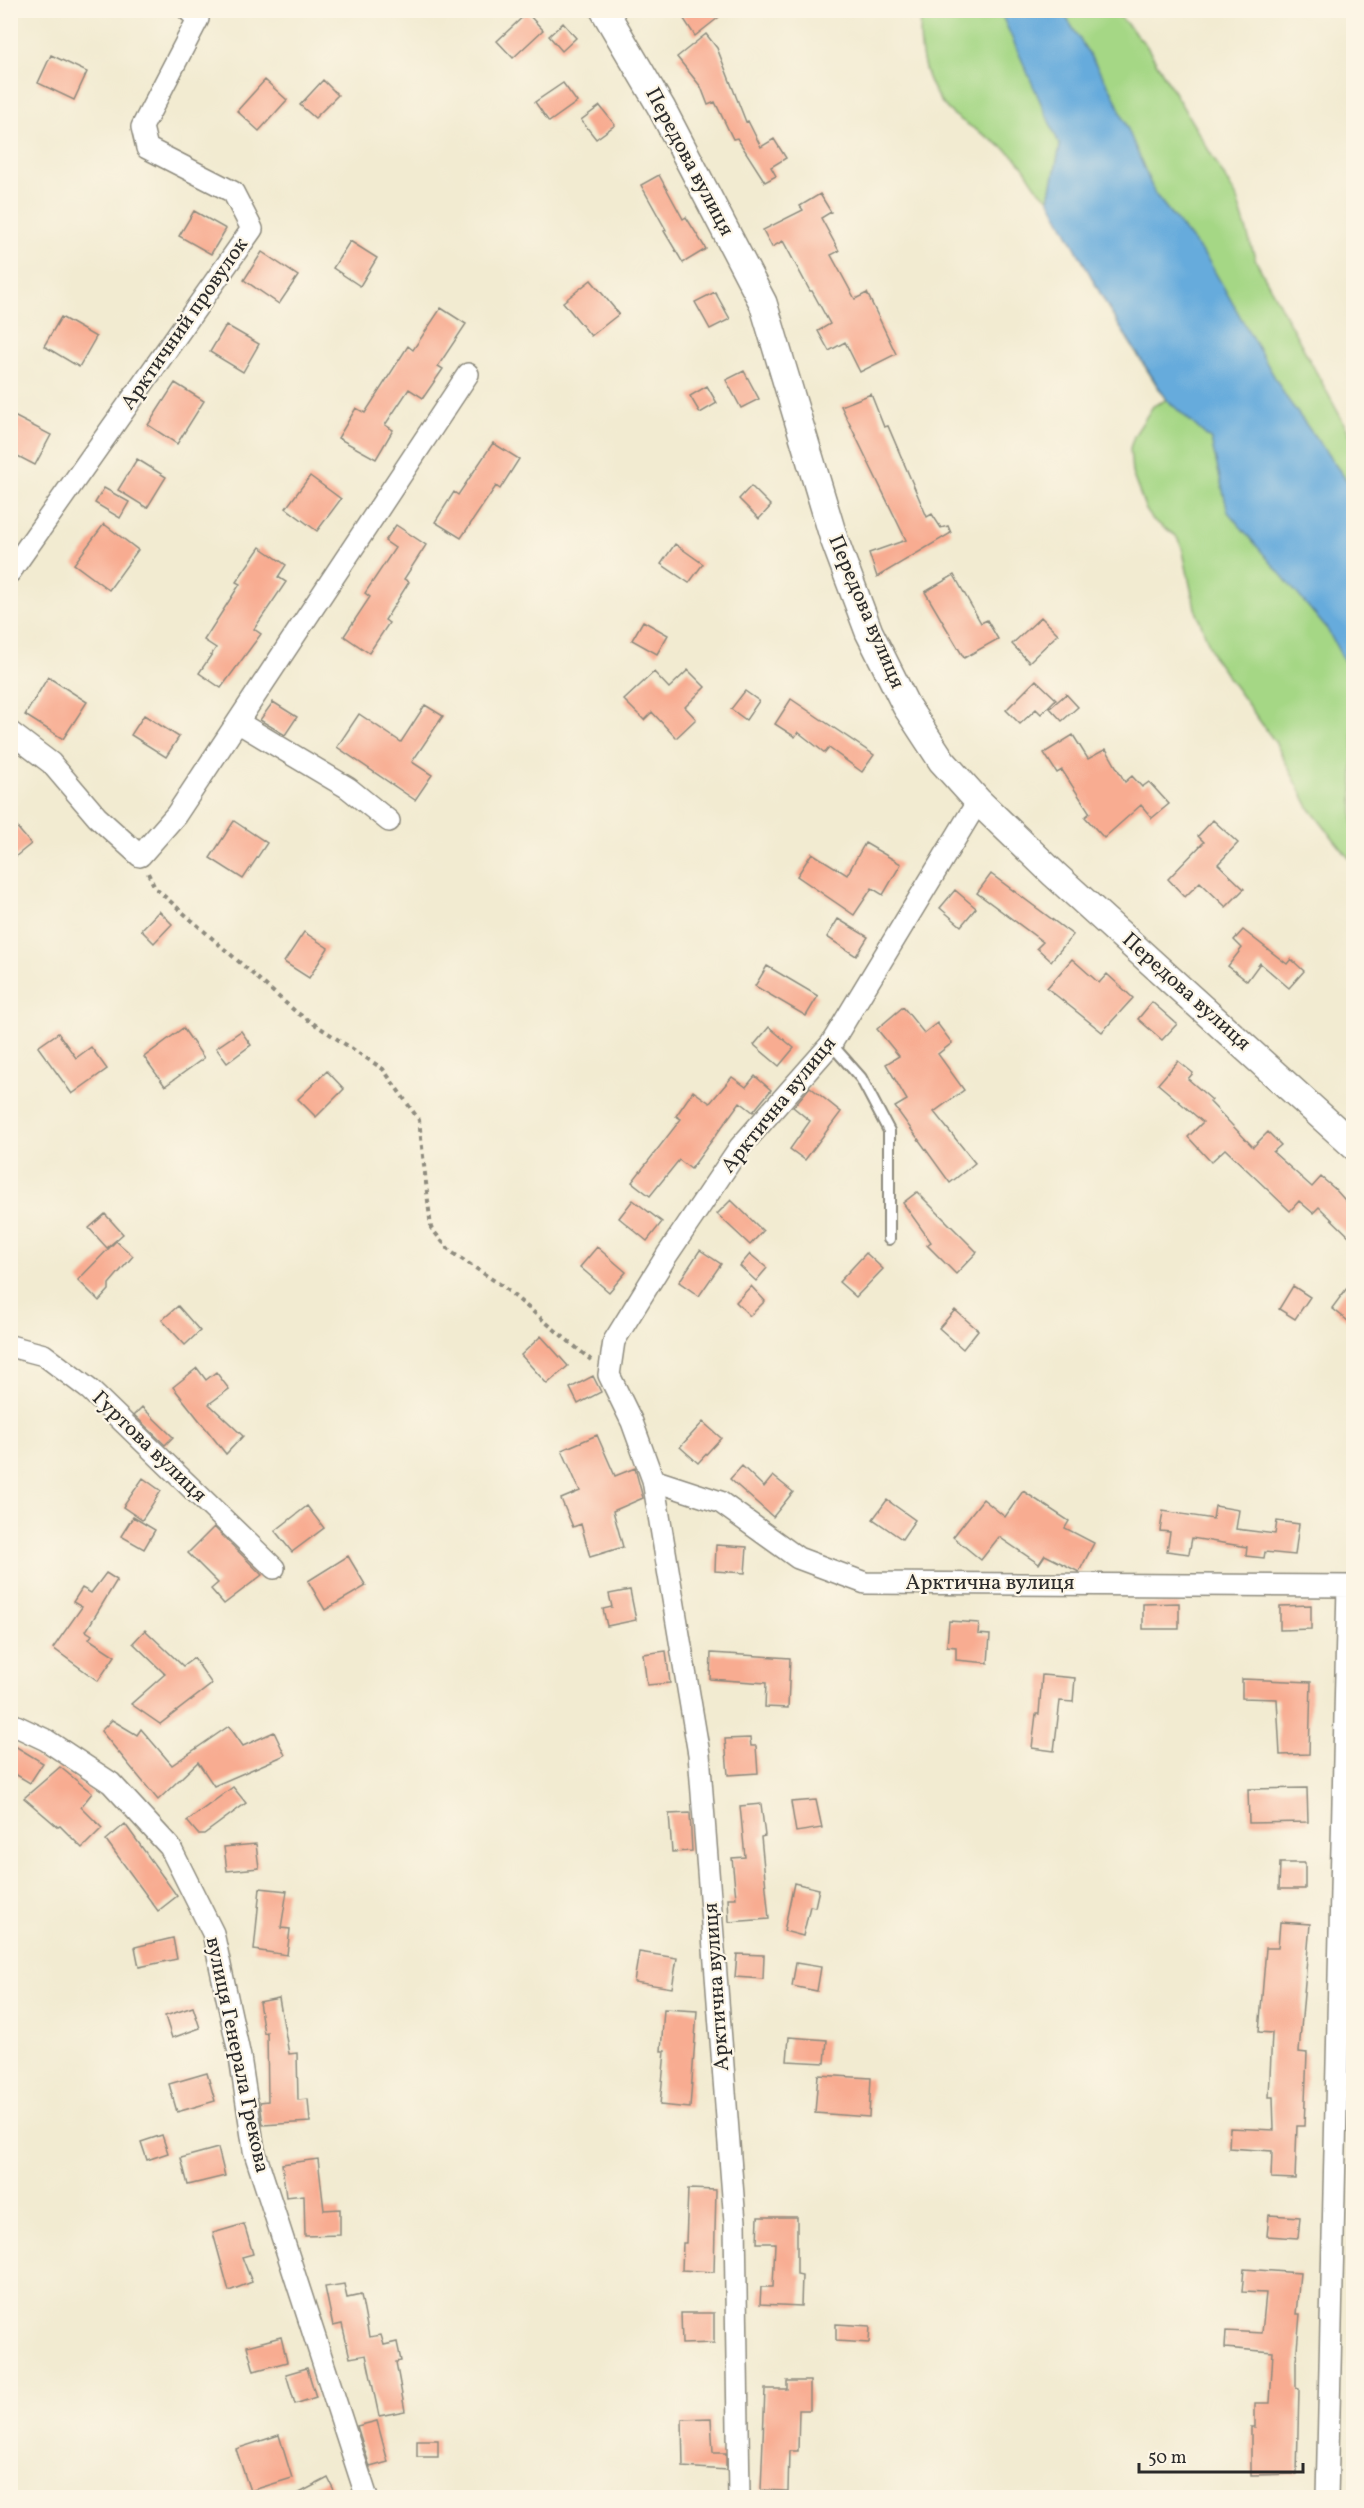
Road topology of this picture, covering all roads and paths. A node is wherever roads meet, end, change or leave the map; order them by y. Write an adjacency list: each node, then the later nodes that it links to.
1 (188, 10): 4 (street, Арктичний провулок)
2 (604, 10): 7 (street, Передова вулиця)
3 (468, 374): 5 (street)
4 (10, 572)
5 (239, 723): 8 (street); 9 (street)
6 (10, 732): 9 (street)
7 (978, 801): 10 (street, Арктична вулиця); 11 (street, Передова вулиця)
8 (389, 821)
9 (140, 856): 14 (path)
10 (831, 1044): 12 (lane); 14 (street, Арктична вулиця)
11 (1353, 1146)
12 (889, 1239)
13 (10, 1346): 16 (street, Гуртова вулиця)
14 (609, 1375): 15 (street, Арктична вулиця)
15 (653, 1480): 17 (street, Арктична вулиця); 20 (street, Арктична вулиця)
16 (274, 1568)
17 (1351, 1586): 21 (street)
18 (10, 1723): 19 (street, вулиця Генерала Грекова)
19 (367, 2498)
20 (739, 2498)
21 (1327, 2498)

